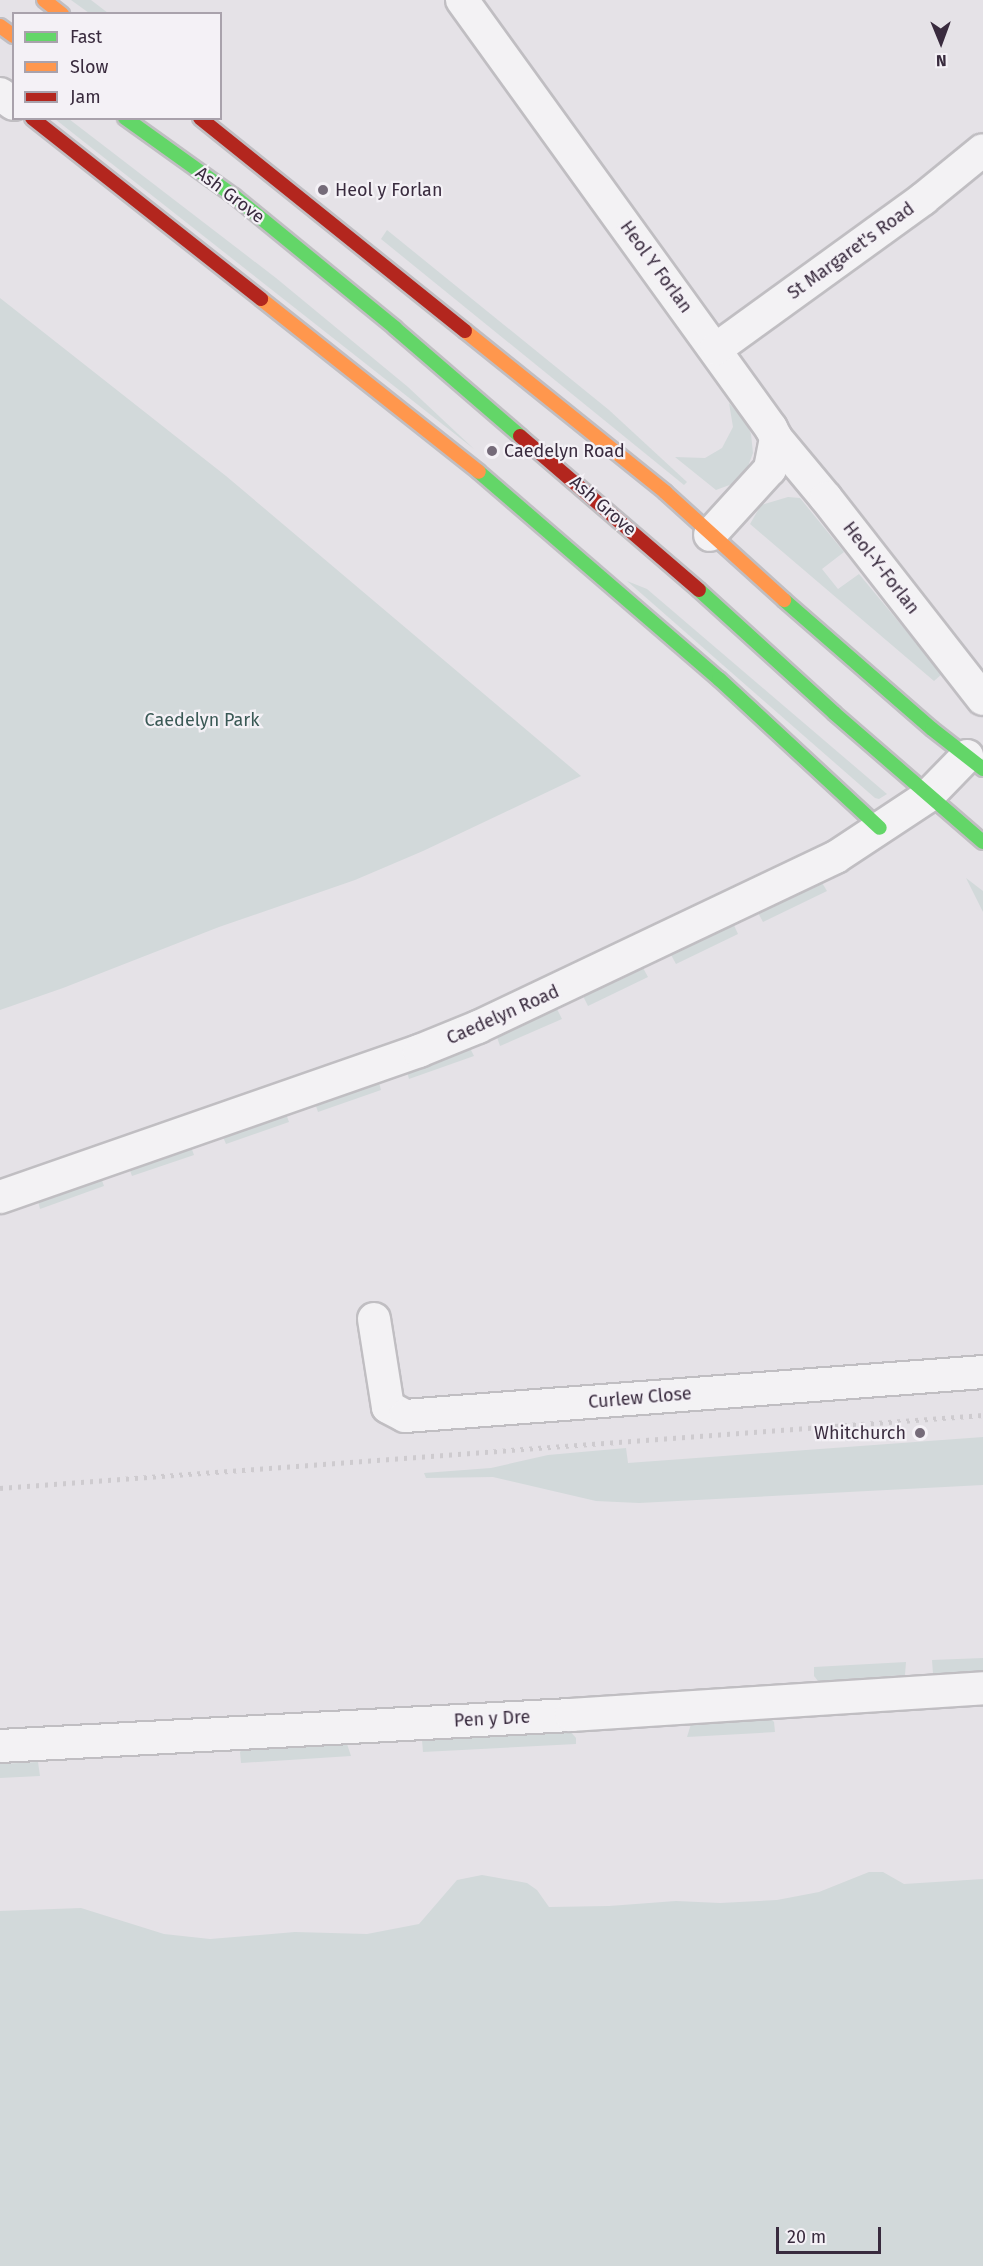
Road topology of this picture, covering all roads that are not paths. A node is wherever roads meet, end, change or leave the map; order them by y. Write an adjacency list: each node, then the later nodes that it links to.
1 (44, 0): 3 (main road)
2 (462, 0): 8 (street, Heol Y Forlan)
3 (59, 12)
4 (35, 120): 14 (main road)
5 (128, 120): 13 (main road, Ash Grove)
6 (202, 120): 10 (main road)
7 (983, 150): 8 (street, St Margaret's Road)
8 (716, 349): 9 (street, Heol Y Forlan)
9 (776, 438): 10 (street); 11 (street, Heol-Y-Forlan)
10 (710, 535): 12 (main road)
11 (983, 699)
12 (975, 763): 13 (street, Caedelyn Road)
13 (928, 796): 14 (street, Caedelyn Road); 15 (main road, Ash Grove)
14 (880, 828): 16 (street, Caedelyn Road)
15 (983, 842)
16 (0, 1197)
17 (374, 1319): 18 (street, Curlew Close)
18 (983, 1372)
19 (983, 1688): 20 (street, Pen y Dre)
20 (0, 1746)

